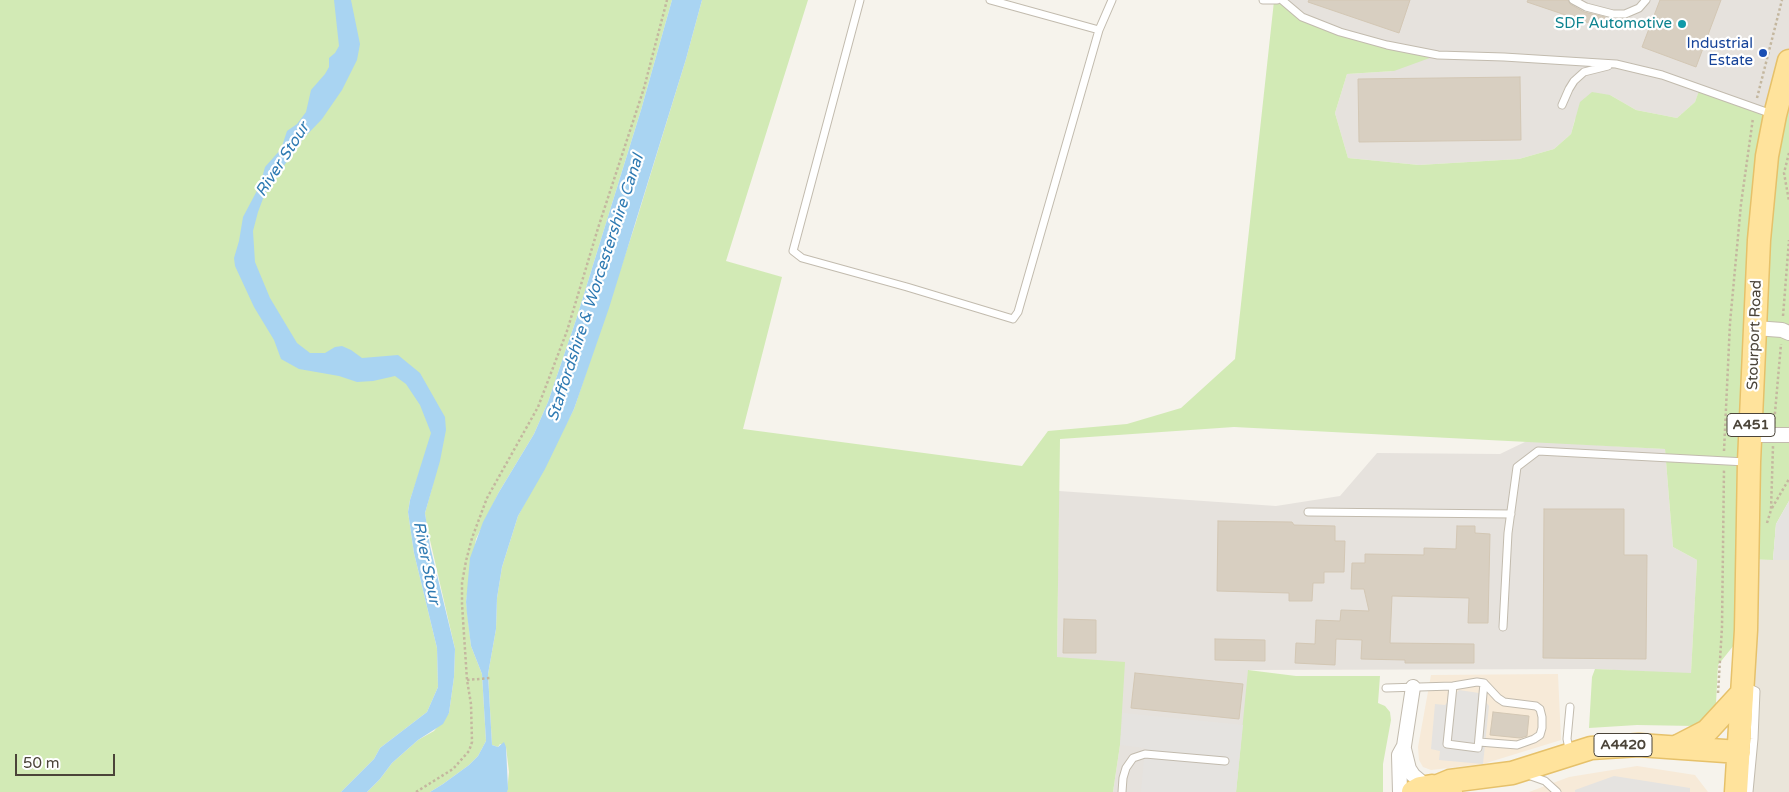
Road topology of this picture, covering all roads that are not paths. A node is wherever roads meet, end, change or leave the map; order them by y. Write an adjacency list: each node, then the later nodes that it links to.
1 (860, 0): 9 (lane)
2 (990, 0): 9 (lane)
3 (1112, 0): 9 (lane)
4 (1263, 0): 5 (lane)
5 (1277, 0)
6 (1282, 0): 11 (lane)
7 (1573, 0): 8 (lane)
8 (1646, 0)
9 (1099, 30)
10 (1789, 61): 13 (main road, Stourport Road / A451)
11 (1616, 64): 12 (lane); 13 (lane)
12 (1562, 105)
13 (1775, 115): 14 (main road, Stourport Road / A451)
14 (1755, 328): 15 (street); 16 (main road, Stourport Road / A451)
15 (1786, 332)
16 (1751, 435): 17 (street); 18 (main road, Stourport Road / A451)
17 (1789, 435)
18 (1749, 462): 20 (lane); 26 (main road, Stourport Road / A451)
19 (1308, 512): 20 (lane)
20 (1511, 514): 21 (lane)
21 (1504, 627)
22 (1484, 683): 23 (lane); 28 (lane); 28 (lane)
23 (1453, 686): 24 (lane); 28 (lane)
24 (1413, 687): 25 (lane); 29 (street)
25 (1386, 688)
26 (1742, 688): 30 (main road); 31 (main road, Stourport Road / A451); 41 (lane)
27 (1570, 707): 32 (lane)
28 (1479, 742)
29 (1404, 746): 35 (street); 37 (street)
30 (1675, 748): 31 (main road, A4420); 32 (main road, A4420)
31 (1739, 752): 40 (main road, Stourport Road / A451)
32 (1570, 753): 34 (main road, A4420)
33 (1225, 762): 36 (lane)
34 (1512, 772): 35 (main road, A4420); 38 (main road, A4420); 39 (lane)
35 (1432, 789)
36 (1122, 792)
37 (1400, 792)
38 (1483, 792)
39 (1557, 792)
40 (1736, 792)
41 (1749, 792)

